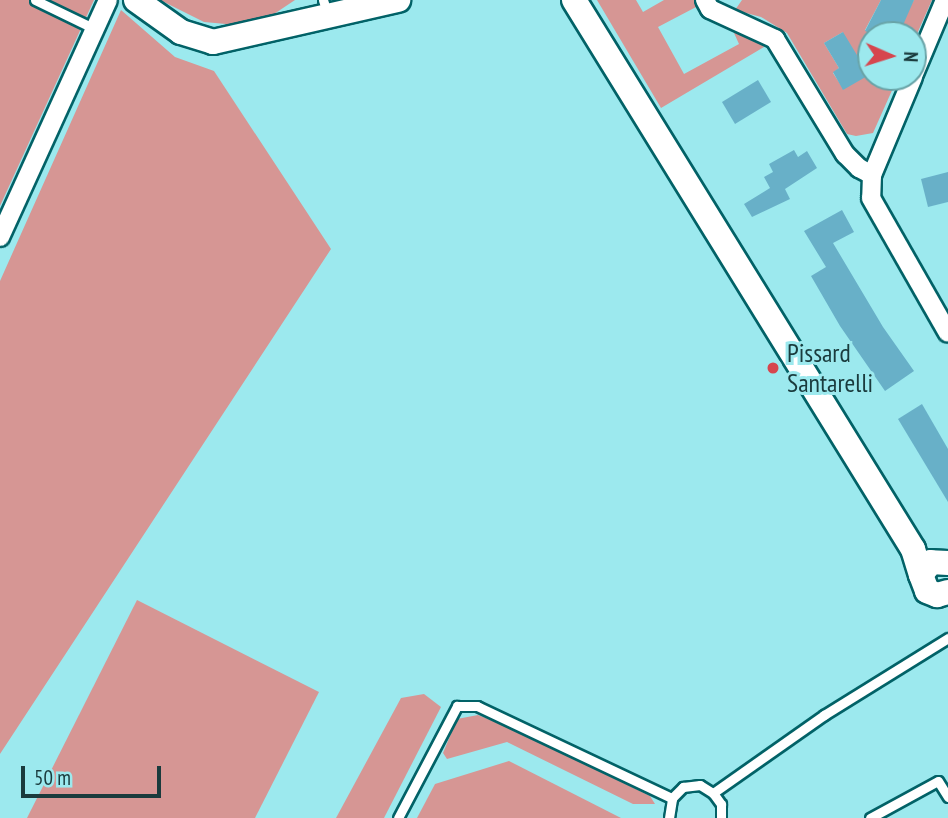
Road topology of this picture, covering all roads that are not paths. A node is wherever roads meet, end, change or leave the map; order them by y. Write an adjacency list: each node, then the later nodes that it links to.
1 (35, 0): 9 (lane)
2 (108, 0): 9 (street)
3 (136, 0): 8 (main road)
4 (398, 0): 8 (main road)
5 (574, 0): 15 (main road)
6 (705, 0): 12 (street)
7 (944, 0): 10 (street)
8 (326, 9)
9 (95, 29): 13 (street)
10 (927, 42)
11 (907, 91): 12 (street)
12 (872, 175): 14 (street)
13 (0, 237)
14 (948, 333)
15 (937, 575)
16 (948, 638): 17 (lane)
17 (713, 793): 19 (lane); 22 (lane)
18 (948, 797): 23 (lane)
19 (672, 798): 20 (lane); 21 (lane)
20 (398, 818)
21 (669, 818)
22 (721, 818)
23 (870, 818)

